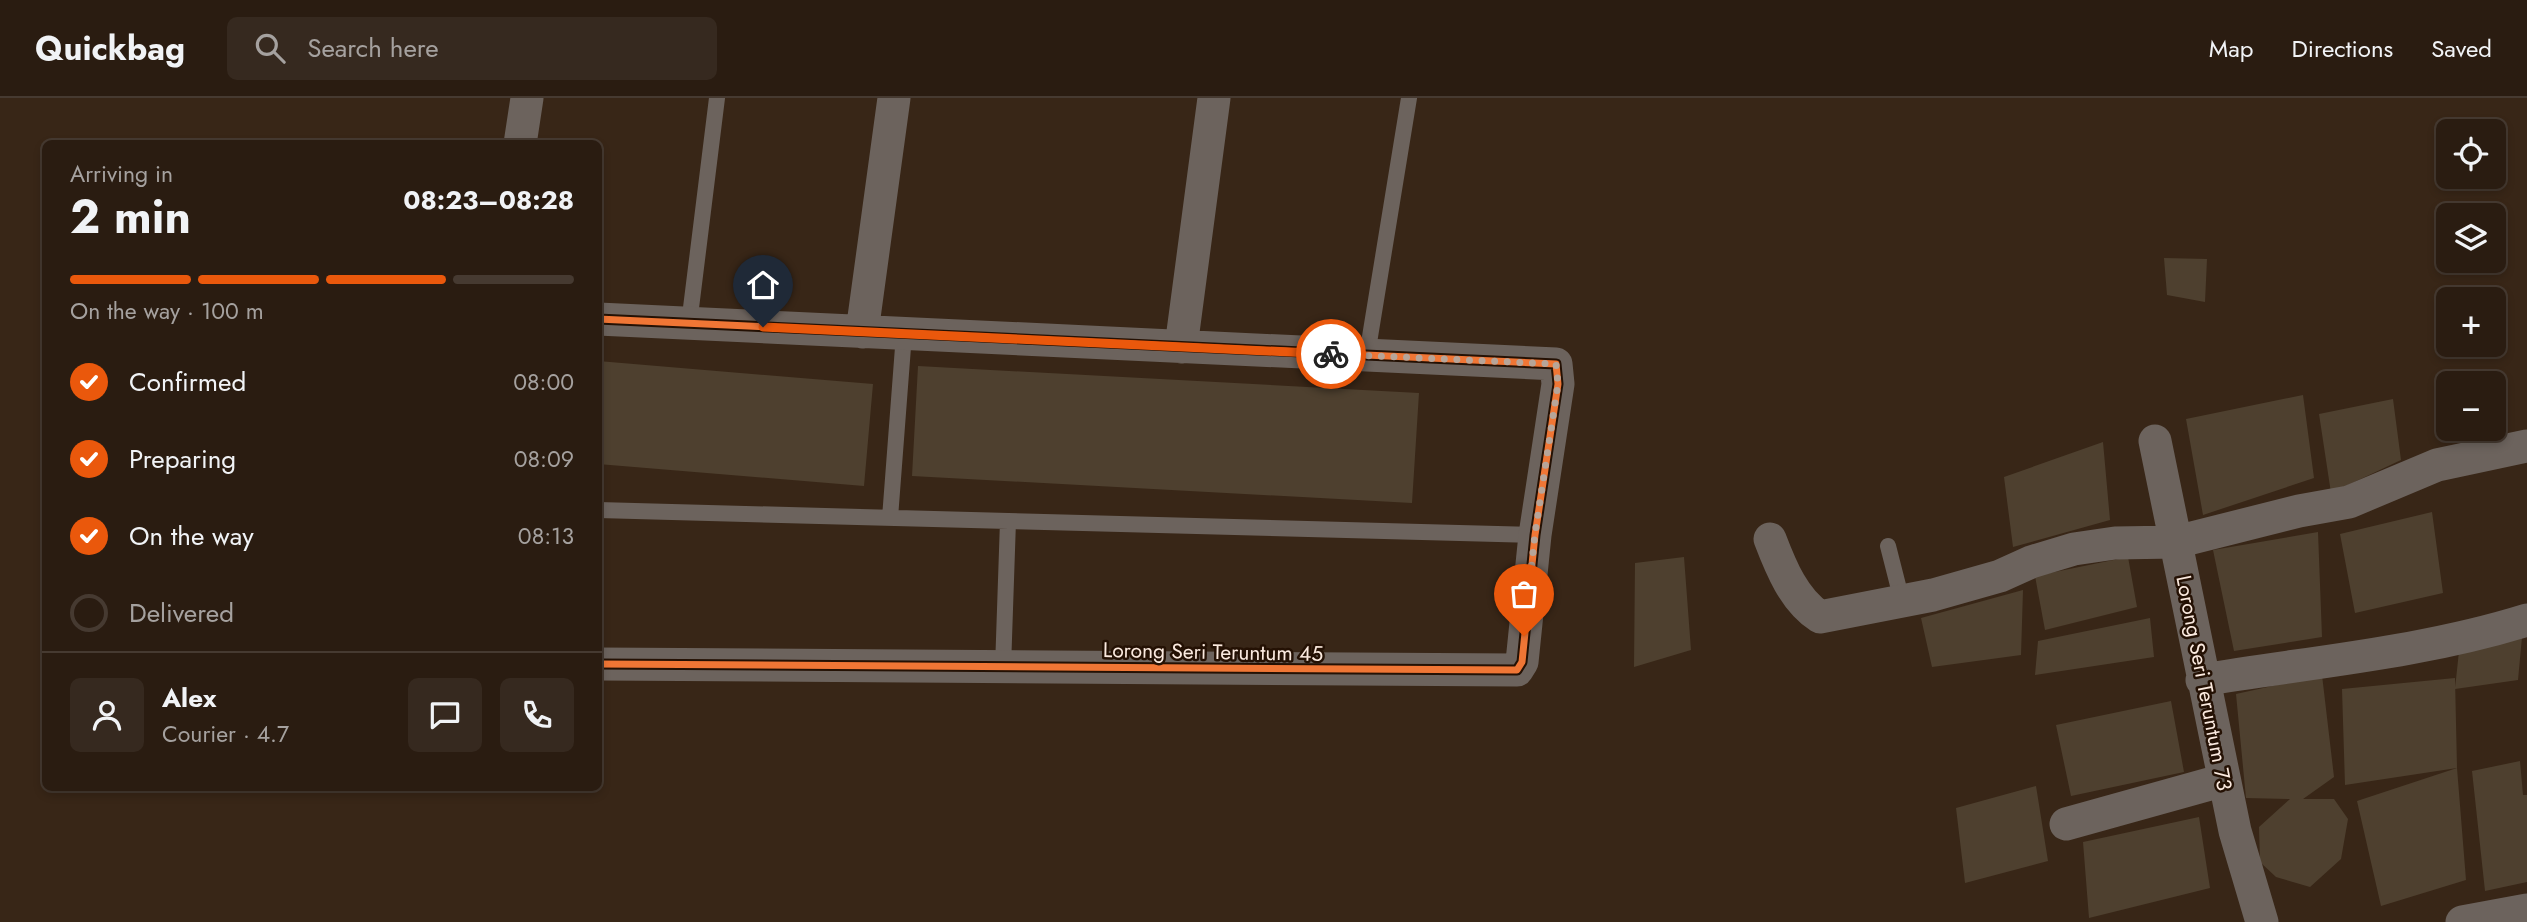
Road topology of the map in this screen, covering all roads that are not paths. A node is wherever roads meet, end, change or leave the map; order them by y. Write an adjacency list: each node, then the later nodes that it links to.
1 (527, 98): 6 (street)
2 (717, 98): 8 (lane)
3 (894, 98): 9 (street)
4 (1214, 98): 11 (street)
5 (1409, 98): 12 (lane)
6 (521, 140)
7 (602, 320): 8 (street)
8 (689, 324): 9 (street)
9 (862, 332): 10 (street)
10 (904, 334): 11 (street); 16 (lane)
11 (1181, 346): 12 (street)
12 (1367, 355): 18 (street, Lorong Seri Teruntum 45)
13 (2155, 441): 20 (street, Lorong Seri Teruntum 73)
14 (2527, 446): 20 (street)
15 (602, 510): 16 (lane)
16 (890, 518): 17 (lane)
17 (1008, 521): 18 (lane); 25 (lane)
18 (1535, 534): 25 (street, Lorong Seri Teruntum 45)
19 (1770, 539): 22 (street)
20 (2176, 542): 22 (street); 26 (street, Lorong Seri Teruntum 73)
21 (1888, 546): 22 (lane)
22 (1902, 601)
23 (2527, 620): 26 (street)
24 (602, 664): 25 (street, Lorong Seri Teruntum 45)
25 (1003, 668)
26 (2202, 680): 27 (street, Lorong Seri Teruntum 73)
27 (2224, 780): 28 (street); 30 (street, Lorong Seri Teruntum 73)
28 (2066, 824)
29 (2527, 910): 31 (street)
30 (2262, 922)
31 (2462, 922)

